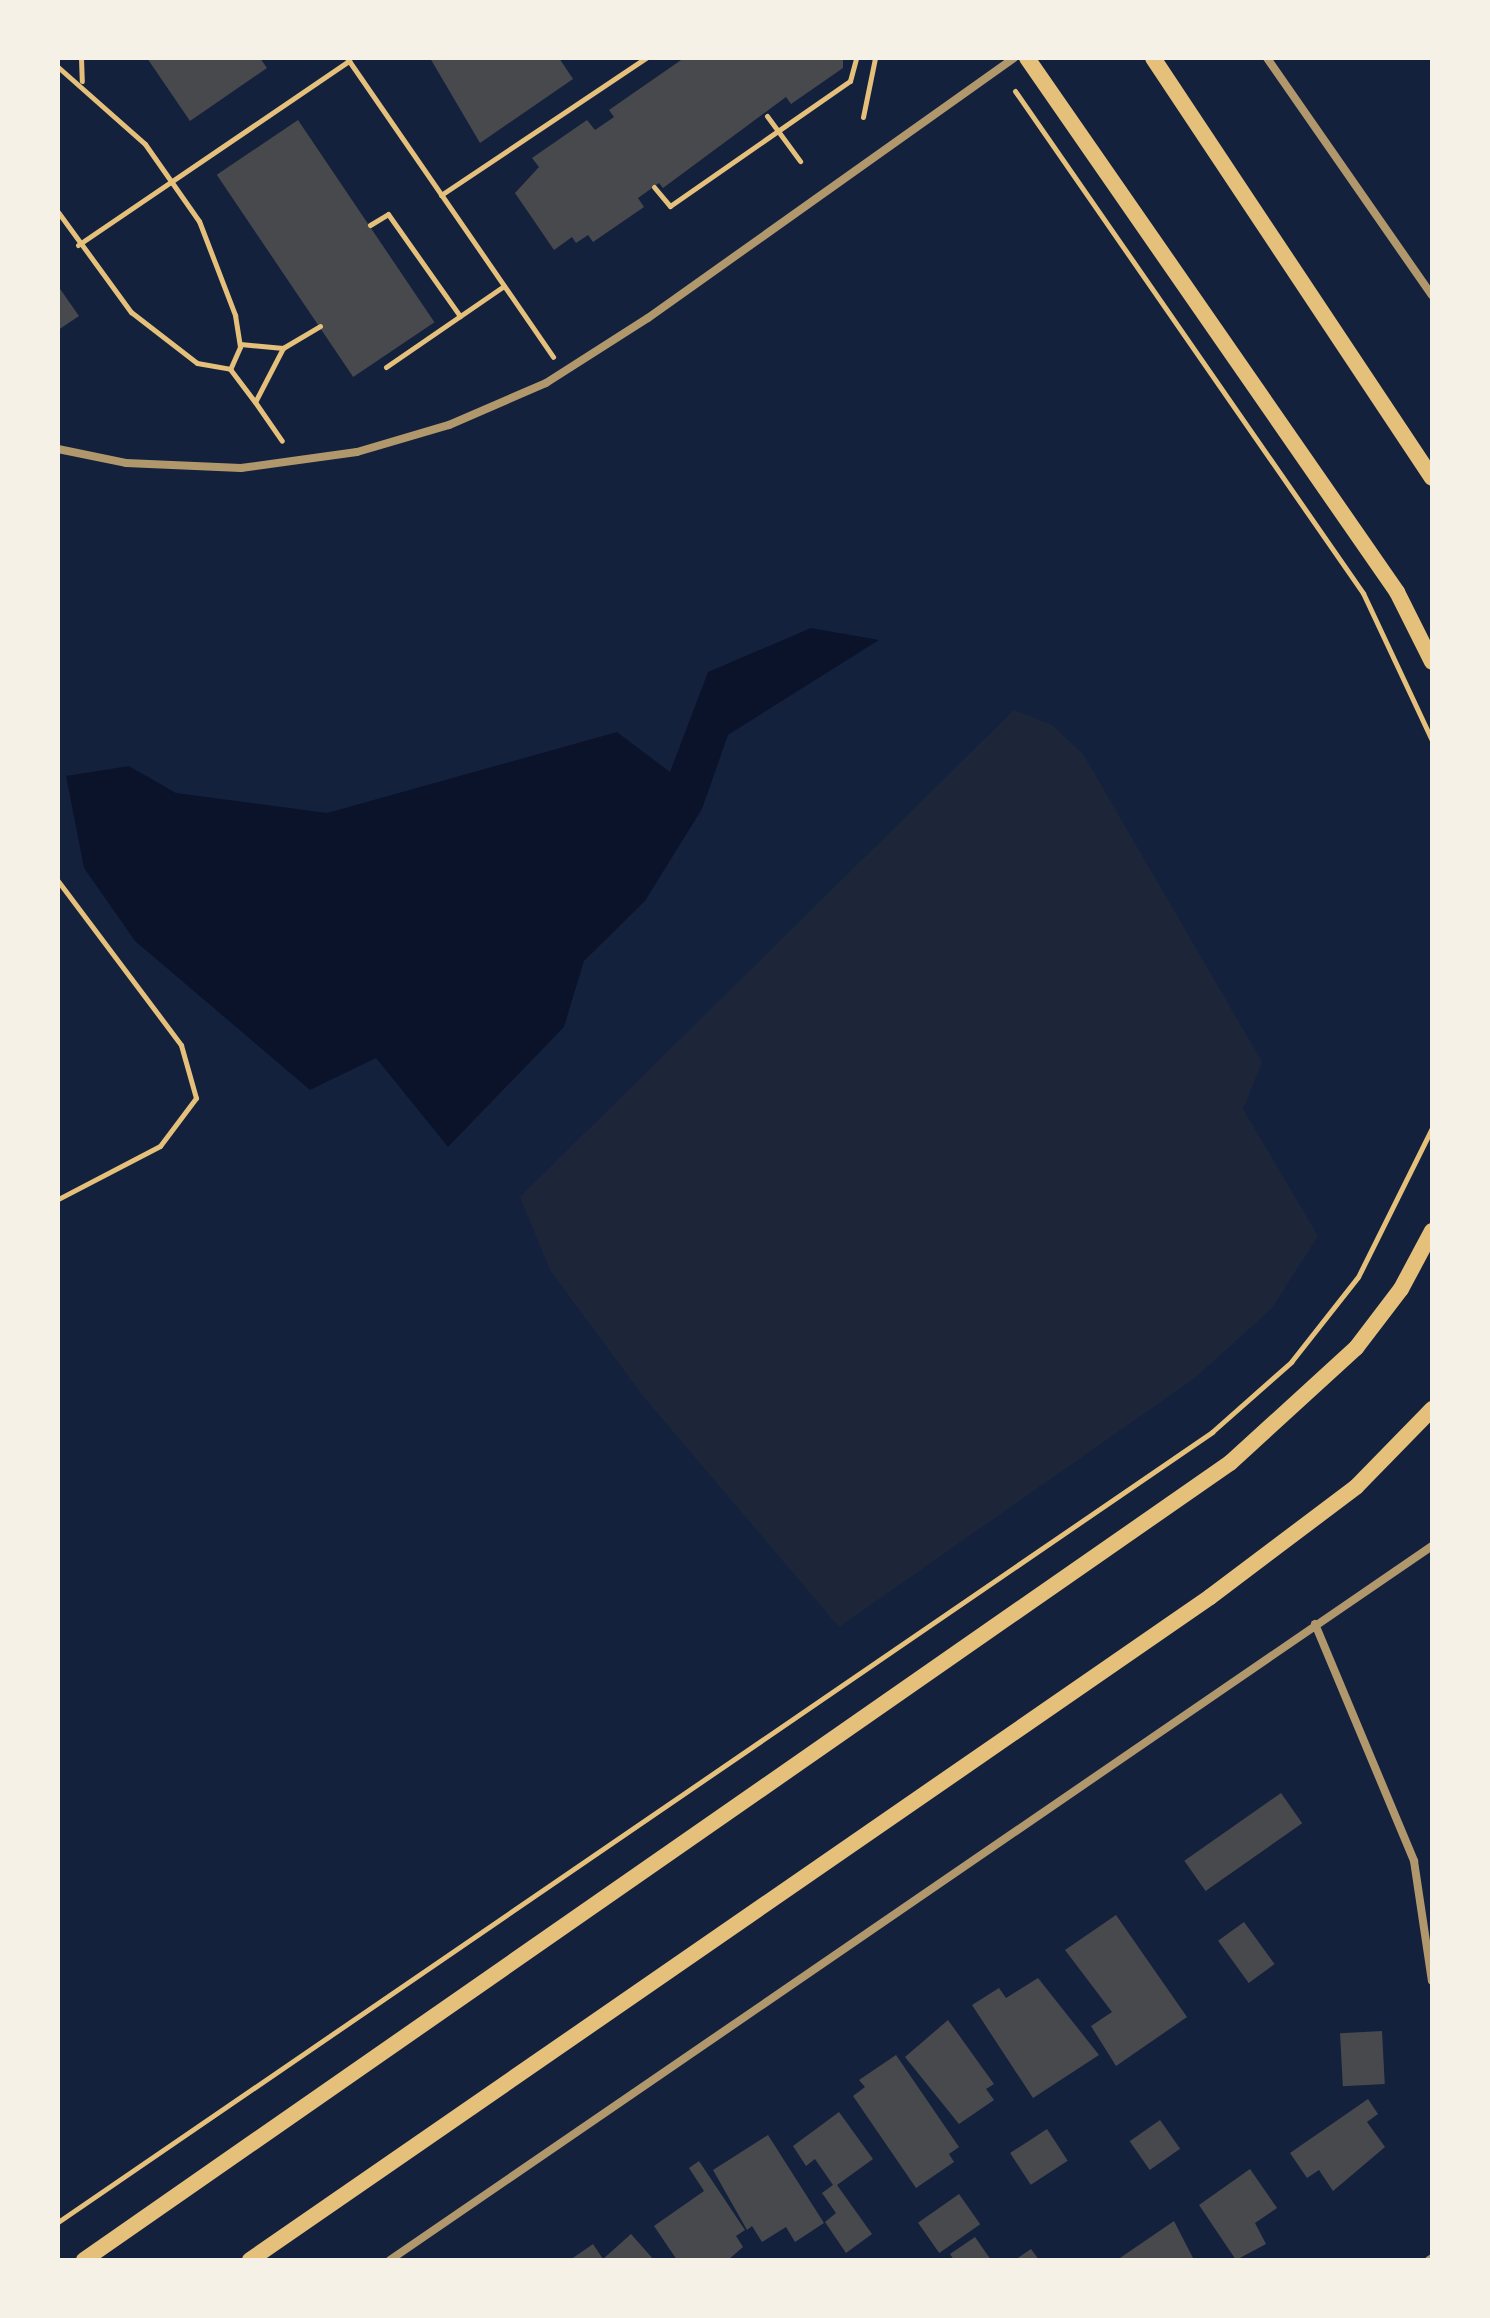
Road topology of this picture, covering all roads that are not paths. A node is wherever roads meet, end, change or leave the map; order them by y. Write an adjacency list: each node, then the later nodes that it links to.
1 (1014, 58): 6 (street)
2 (1027, 58): 8 (main road)
3 (1153, 58): 7 (main road)
4 (1267, 58): 5 (street)
5 (1432, 295)
6 (58, 449)
7 (1432, 478)
8 (1432, 662)
9 (1432, 1231): 14 (main road)
10 (1432, 1409): 15 (main road)
11 (1432, 1546): 12 (street)
12 (1315, 1624): 13 (street); 16 (street)
13 (1432, 1981)
14 (84, 2260)
15 (250, 2260)
16 (390, 2260)

